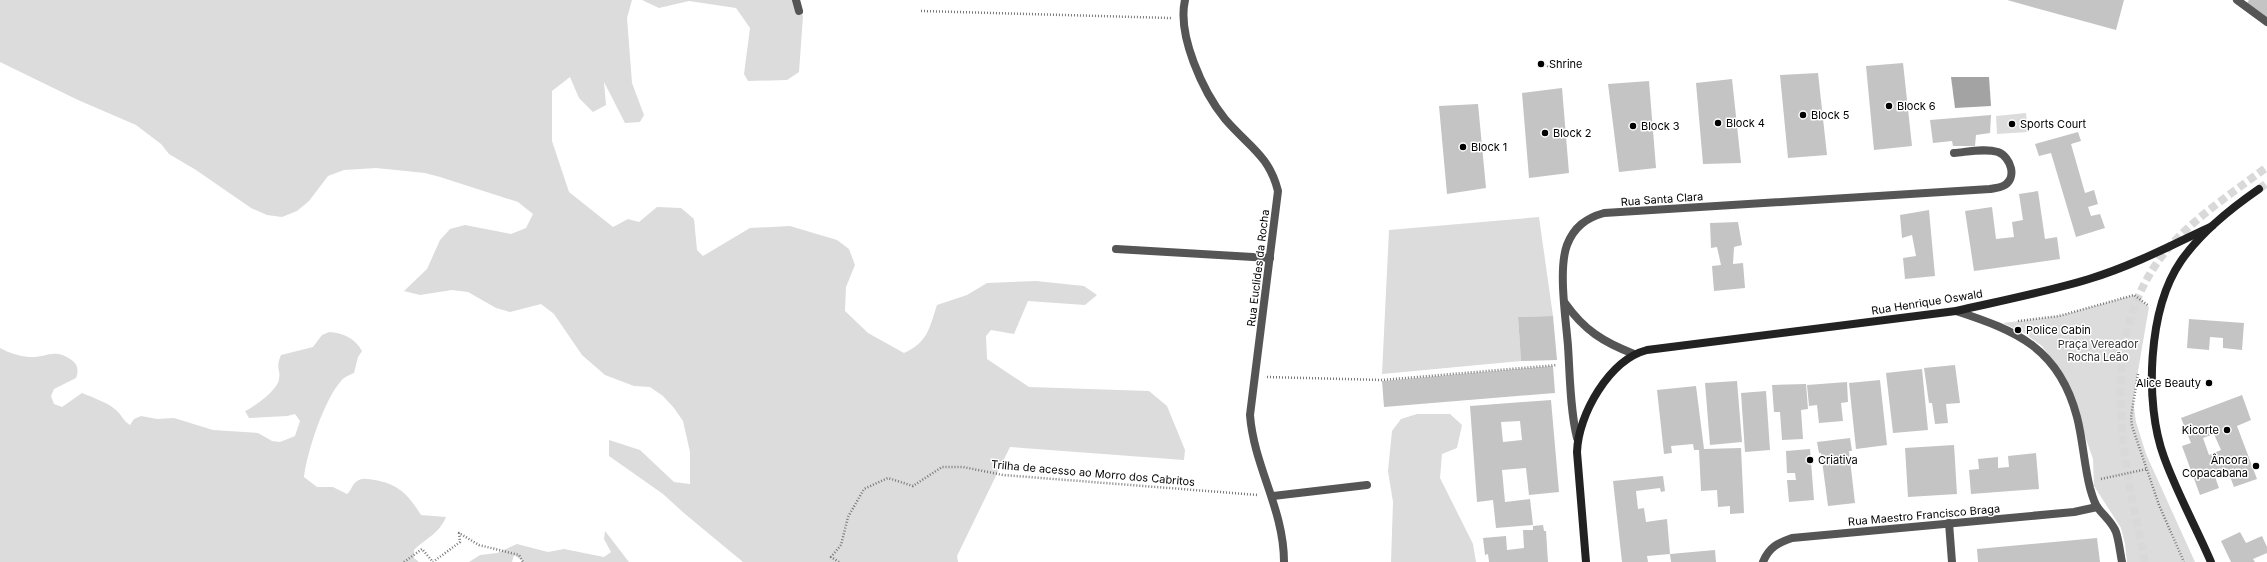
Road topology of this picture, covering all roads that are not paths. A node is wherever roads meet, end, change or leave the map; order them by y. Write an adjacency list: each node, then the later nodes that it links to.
1 (796, 0): 4 (street)
2 (1185, 0): 10 (street, Rua Euclides da Rocha)
3 (2237, 0): 5 (street)
4 (799, 11)
5 (2267, 22)
6 (1954, 153): 11 (street, Rua Santa Clara)
7 (2259, 189): 8 (main road)
8 (2212, 226): 12 (main road, Rua Henrique Oswald); 24 (main road)
9 (1116, 249): 10 (street)
10 (1270, 258): 16 (street, Rua Euclides da Rocha)
11 (1564, 302): 13 (street); 14 (street, Rua Santa Clara)
12 (1956, 311): 13 (main road, Rua Henrique Oswald); 17 (street)
13 (1634, 354): 14 (main road, Rua Henrique Oswald)
14 (1577, 438): 20 (main road, Rua Santa Clara)
15 (1367, 485): 16 (street)
16 (1273, 496): 19 (street, Rua Euclides da Rocha)
17 (2097, 507): 18 (street, Rua Maestro Francisco Braga); 23 (street)
18 (1949, 523): 21 (street, Rua Maestro Francisco Braga); 22 (street)
19 (1284, 562)
20 (1586, 562)
21 (1763, 562)
22 (1952, 562)
23 (2122, 562)
24 (2211, 562)

